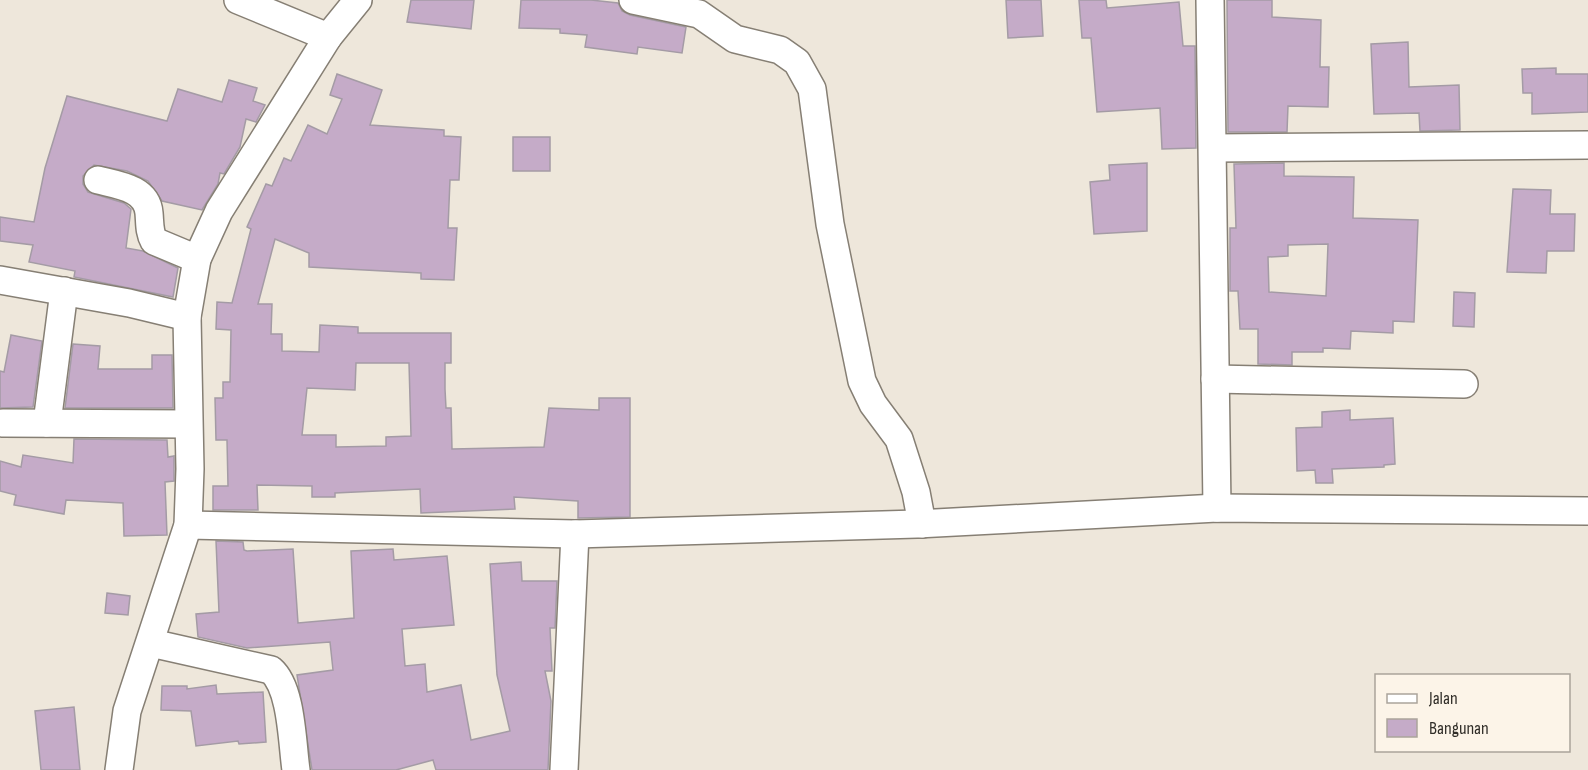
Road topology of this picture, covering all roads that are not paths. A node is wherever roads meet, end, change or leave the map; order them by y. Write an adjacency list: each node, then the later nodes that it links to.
1 (238, 0): 5 (street)
2 (358, 0): 5 (street)
3 (633, 0): 20 (street)
4 (1210, 0): 7 (street)
5 (328, 37): 9 (street)
6 (1588, 145): 7 (street)
7 (1214, 148): 13 (street)
8 (98, 180): 9 (street)
9 (197, 259): 12 (street)
10 (0, 280): 11 (street)
11 (64, 291): 12 (street); 16 (street)
12 (187, 317): 17 (street)
13 (1215, 379): 14 (street); 18 (street)
14 (1464, 384)
15 (3, 423): 16 (street)
16 (46, 423): 17 (street)
17 (188, 424): 21 (street)
18 (1217, 508): 19 (street); 20 (street)
19 (1588, 511)
20 (922, 524): 22 (street)
21 (188, 525): 22 (street); 23 (street)
22 (575, 534): 26 (street)
23 (151, 644): 24 (street); 25 (street)
24 (119, 770)
25 (296, 770)
26 (564, 770)

